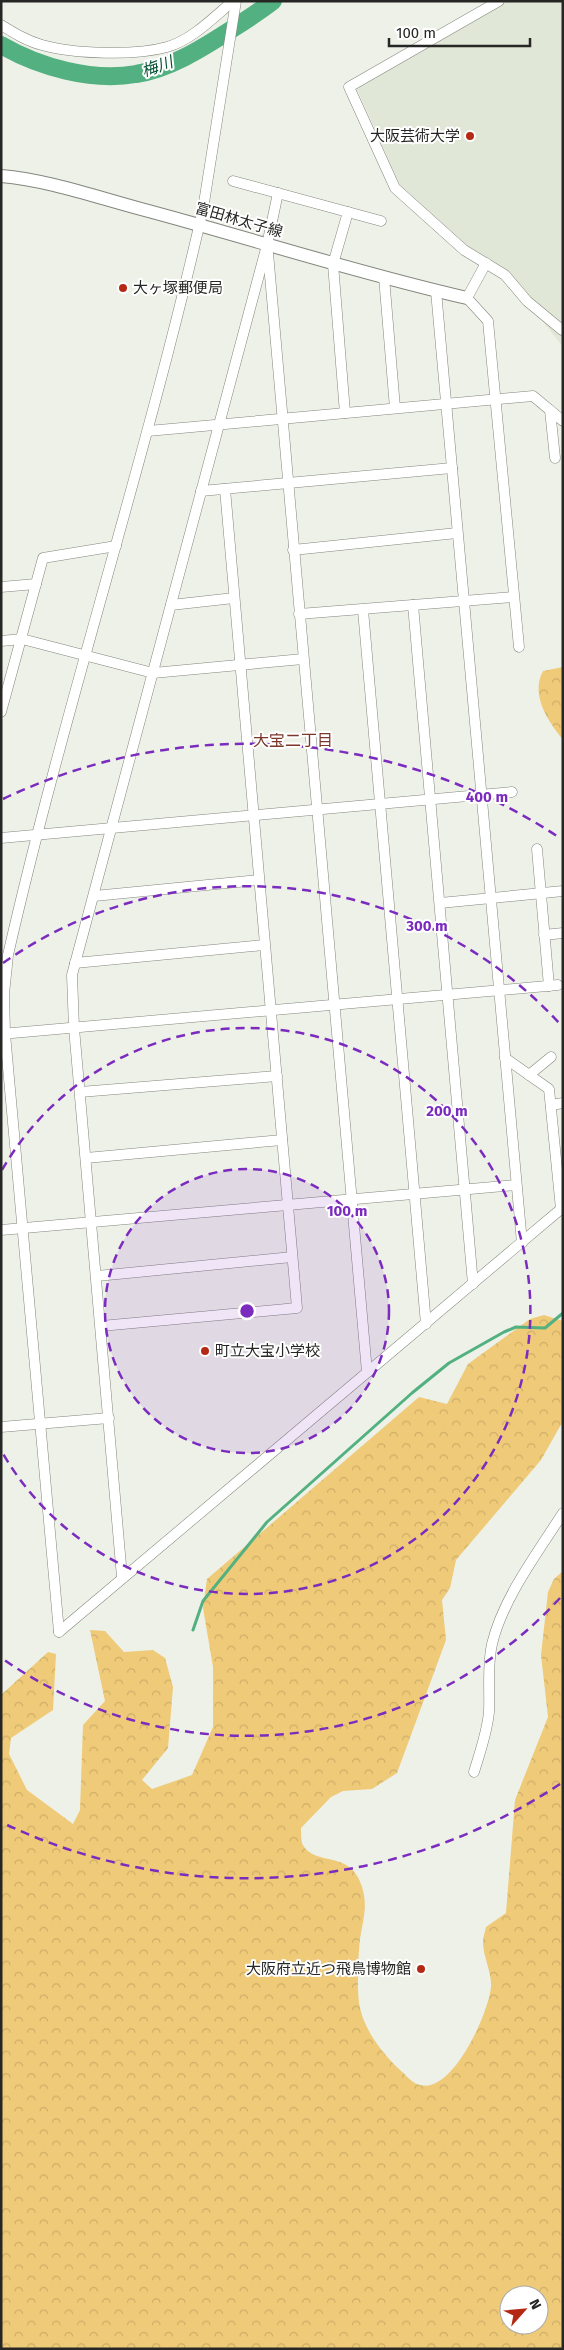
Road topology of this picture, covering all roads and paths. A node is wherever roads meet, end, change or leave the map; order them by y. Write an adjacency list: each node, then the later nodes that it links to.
1 (499, 1): 11 (street)
2 (235, 5): 3 (street); 9 (street)
3 (1, 25)
4 (1, 176): 9 (main road, 富田林太子線)
5 (233, 181): 6 (street)
6 (278, 193): 7 (street); 10 (street)
7 (348, 212): 8 (street); 12 (street)
8 (381, 221)
9 (199, 225): 10 (main road, 富田林太子線); 25 (street)
10 (267, 245): 12 (main road, 富田林太子線); 22 (street); 24 (street)
11 (486, 263): 15 (street); 16 (street)
12 (333, 264): 13 (main road, 富田林太子線); 21 (street)
13 (384, 277): 14 (main road, 富田林太子線); 19 (street)
14 (436, 290): 15 (main road, 富田林太子線); 18 (street)
15 (467, 298): 17 (street)
16 (562, 330)
17 (497, 399): 18 (street); 20 (street); 36 (street)
18 (446, 404): 19 (street); 27 (street)
19 (395, 408): 21 (street)
20 (550, 410): 23 (street); 26 (street)
21 (345, 412): 22 (street)
22 (282, 419): 24 (street); 28 (street)
23 (563, 421)
24 (220, 424): 25 (street); 30 (street)
25 (148, 431): 32 (street)
26 (555, 458)
27 (452, 468): 28 (street); 31 (street)
28 (287, 483): 29 (street); 33 (street)
29 (225, 489): 30 (street); 37 (street)
30 (201, 491): 39 (street)
31 (457, 533): 33 (street); 38 (street)
32 (116, 546): 34 (street); 46 (street)
33 (293, 550): 42 (street)
34 (36, 584): 35 (street); 43 (street)
35 (1, 587)
36 (514, 597): 38 (street); 45 (street)
37 (234, 598): 39 (street); 48 (street)
38 (463, 601): 40 (street); 52 (street)
39 (171, 605): 49 (street)
40 (413, 605): 41 (street); 53 (street)
41 (363, 610): 42 (street); 54 (street)
42 (300, 614): 47 (street)
43 (22, 639): 44 (street); 46 (street); 50 (street)
44 (1, 640)
45 (519, 647)
46 (86, 654): 49 (street); 58 (street)
47 (303, 659): 48 (street); 55 (street)
48 (240, 664): 49 (street); 56 (street)
49 (153, 673): 57 (street)
50 (2, 709)
51 (512, 792): 52 (street)
52 (481, 796): 53 (street); 65 (street)
53 (430, 801): 54 (street); 66 (street)
54 (380, 805): 55 (street); 73 (street)
55 (316, 810): 56 (street); 74 (street)
56 (254, 816): 57 (street); 61 (street)
57 (112, 828): 58 (street); 64 (street)
58 (39, 835): 59 (street); 77 (street)
59 (1, 838)
60 (537, 849): 63 (street)
61 (259, 880): 64 (street); 69 (street)
62 (563, 892): 63 (street)
63 (541, 894): 65 (street); 68 (street)
64 (94, 896): 70 (street)
65 (490, 898): 66 (street); 71 (street)
66 (440, 903): 72 (street)
67 (563, 934): 68 (street)
68 (544, 935): 71 (street)
69 (264, 945): 70 (street); 75 (street)
70 (75, 963): 76 (street)
71 (498, 992): 72 (street); 79 (street)
72 (448, 996): 73 (street); 89 (street)
73 (397, 1000): 74 (street); 90 (street)
74 (334, 1005): 75 (street); 91 (street)
75 (270, 1011): 76 (street); 81 (street)
76 (74, 1028): 77 (street); 82 (street)
77 (3, 1034): 95 (street)
78 (551, 1057): 80 (street)
79 (505, 1058): 80 (street); 88 (street)
80 (529, 1075): 84 (street)
81 (277, 1076): 82 (street); 86 (street)
82 (80, 1092): 87 (street)
83 (563, 1103): 84 (street)
84 (551, 1105): 85 (street)
85 (558, 1132): 93 (street)
86 (282, 1140): 87 (street); 92 (street)
87 (86, 1158): 94 (street)
88 (516, 1185): 89 (street); 97 (street)
89 (466, 1189): 90 (street); 100 (street)
90 (415, 1193): 91 (street); 101 (street)
91 (351, 1200): 92 (street); 103 (street)
92 (288, 1206): 94 (street); 98 (street)
93 (560, 1214): 97 (street)
94 (91, 1222): 95 (street); 99 (street)
95 (23, 1228): 96 (street); 105 (street)
96 (1, 1230)
97 (522, 1243): 100 (street)
98 (292, 1257): 99 (street); 102 (street)
99 (96, 1276): 102 (street)
100 (474, 1284): 101 (street)
101 (426, 1324): 103 (street)
102 (101, 1326): 104 (street)
103 (368, 1372): 108 (street)
104 (109, 1418): 105 (street); 108 (street)
105 (40, 1424): 106 (street); 108 (street)
106 (1, 1427)
107 (563, 1513): 109 (street)
108 (122, 1577)
109 (474, 1772)

